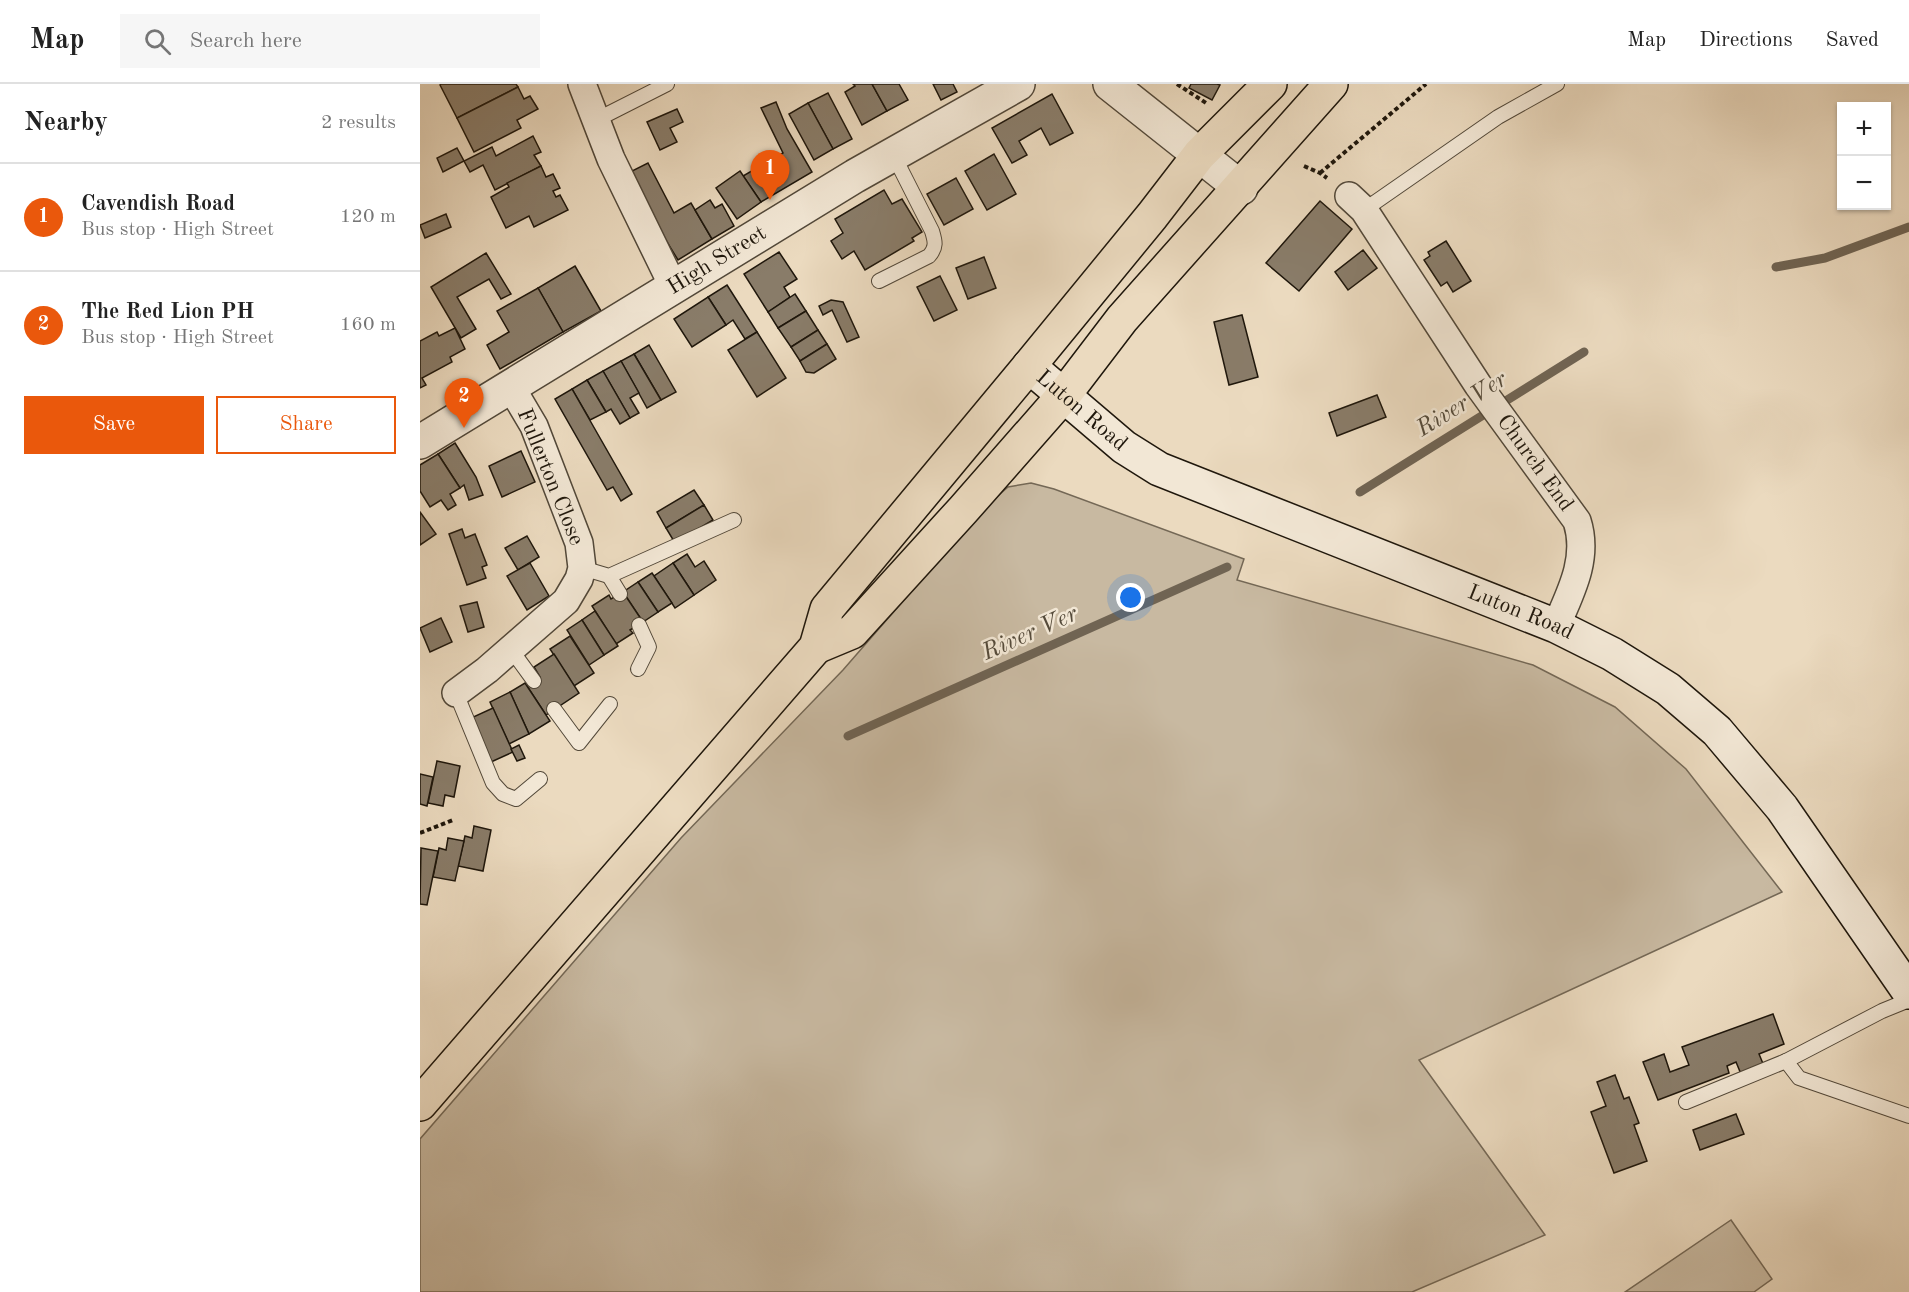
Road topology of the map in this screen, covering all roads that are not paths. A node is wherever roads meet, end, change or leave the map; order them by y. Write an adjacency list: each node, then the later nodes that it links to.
1 (582, 84): 8 (street)
2 (667, 84): 8 (lane)
3 (1018, 84): 9 (main road, High Street)
4 (1110, 84): 10 (main road)
5 (1270, 84): 10 (main road)
6 (1331, 84): 11 (main road)
7 (1557, 84): 12 (lane)
8 (596, 120): 14 (street)
9 (893, 154): 13 (lane); 14 (main road, High Street)
10 (1199, 155): 11 (main road); 15 (main road)
11 (1241, 188): 17 (main road)
12 (1357, 203): 24 (street, Church End)
13 (879, 281)
14 (674, 288): 16 (main road, High Street)
15 (1029, 366): 17 (main road, Luton Road); 25 (main road)
16 (511, 387): 18 (main road, High Street); 20 (street, Fullerton Close)
17 (1064, 395): 24 (main road, Luton Road); 25 (main road)
18 (420, 442)
19 (734, 520): 21 (lane)
20 (582, 568): 21 (lane); 26 (street, Fullerton Close)
21 (609, 576): 22 (lane)
22 (620, 594)
23 (639, 624): 27 (lane)
24 (1556, 626): 33 (main road, Luton Road)
25 (816, 647): 37 (main road)
26 (510, 648): 28 (lane); 29 (street, Fullerton Close)
27 (638, 669)
28 (534, 681)
29 (456, 693): 32 (lane)
30 (610, 704): 31 (lane)
31 (554, 709)
32 (540, 780)
33 (1909, 992)
34 (1909, 1000): 35 (lane)
35 (1786, 1061): 36 (lane); 38 (lane)
36 (1686, 1102)
37 (420, 1104)
38 (1909, 1116)

